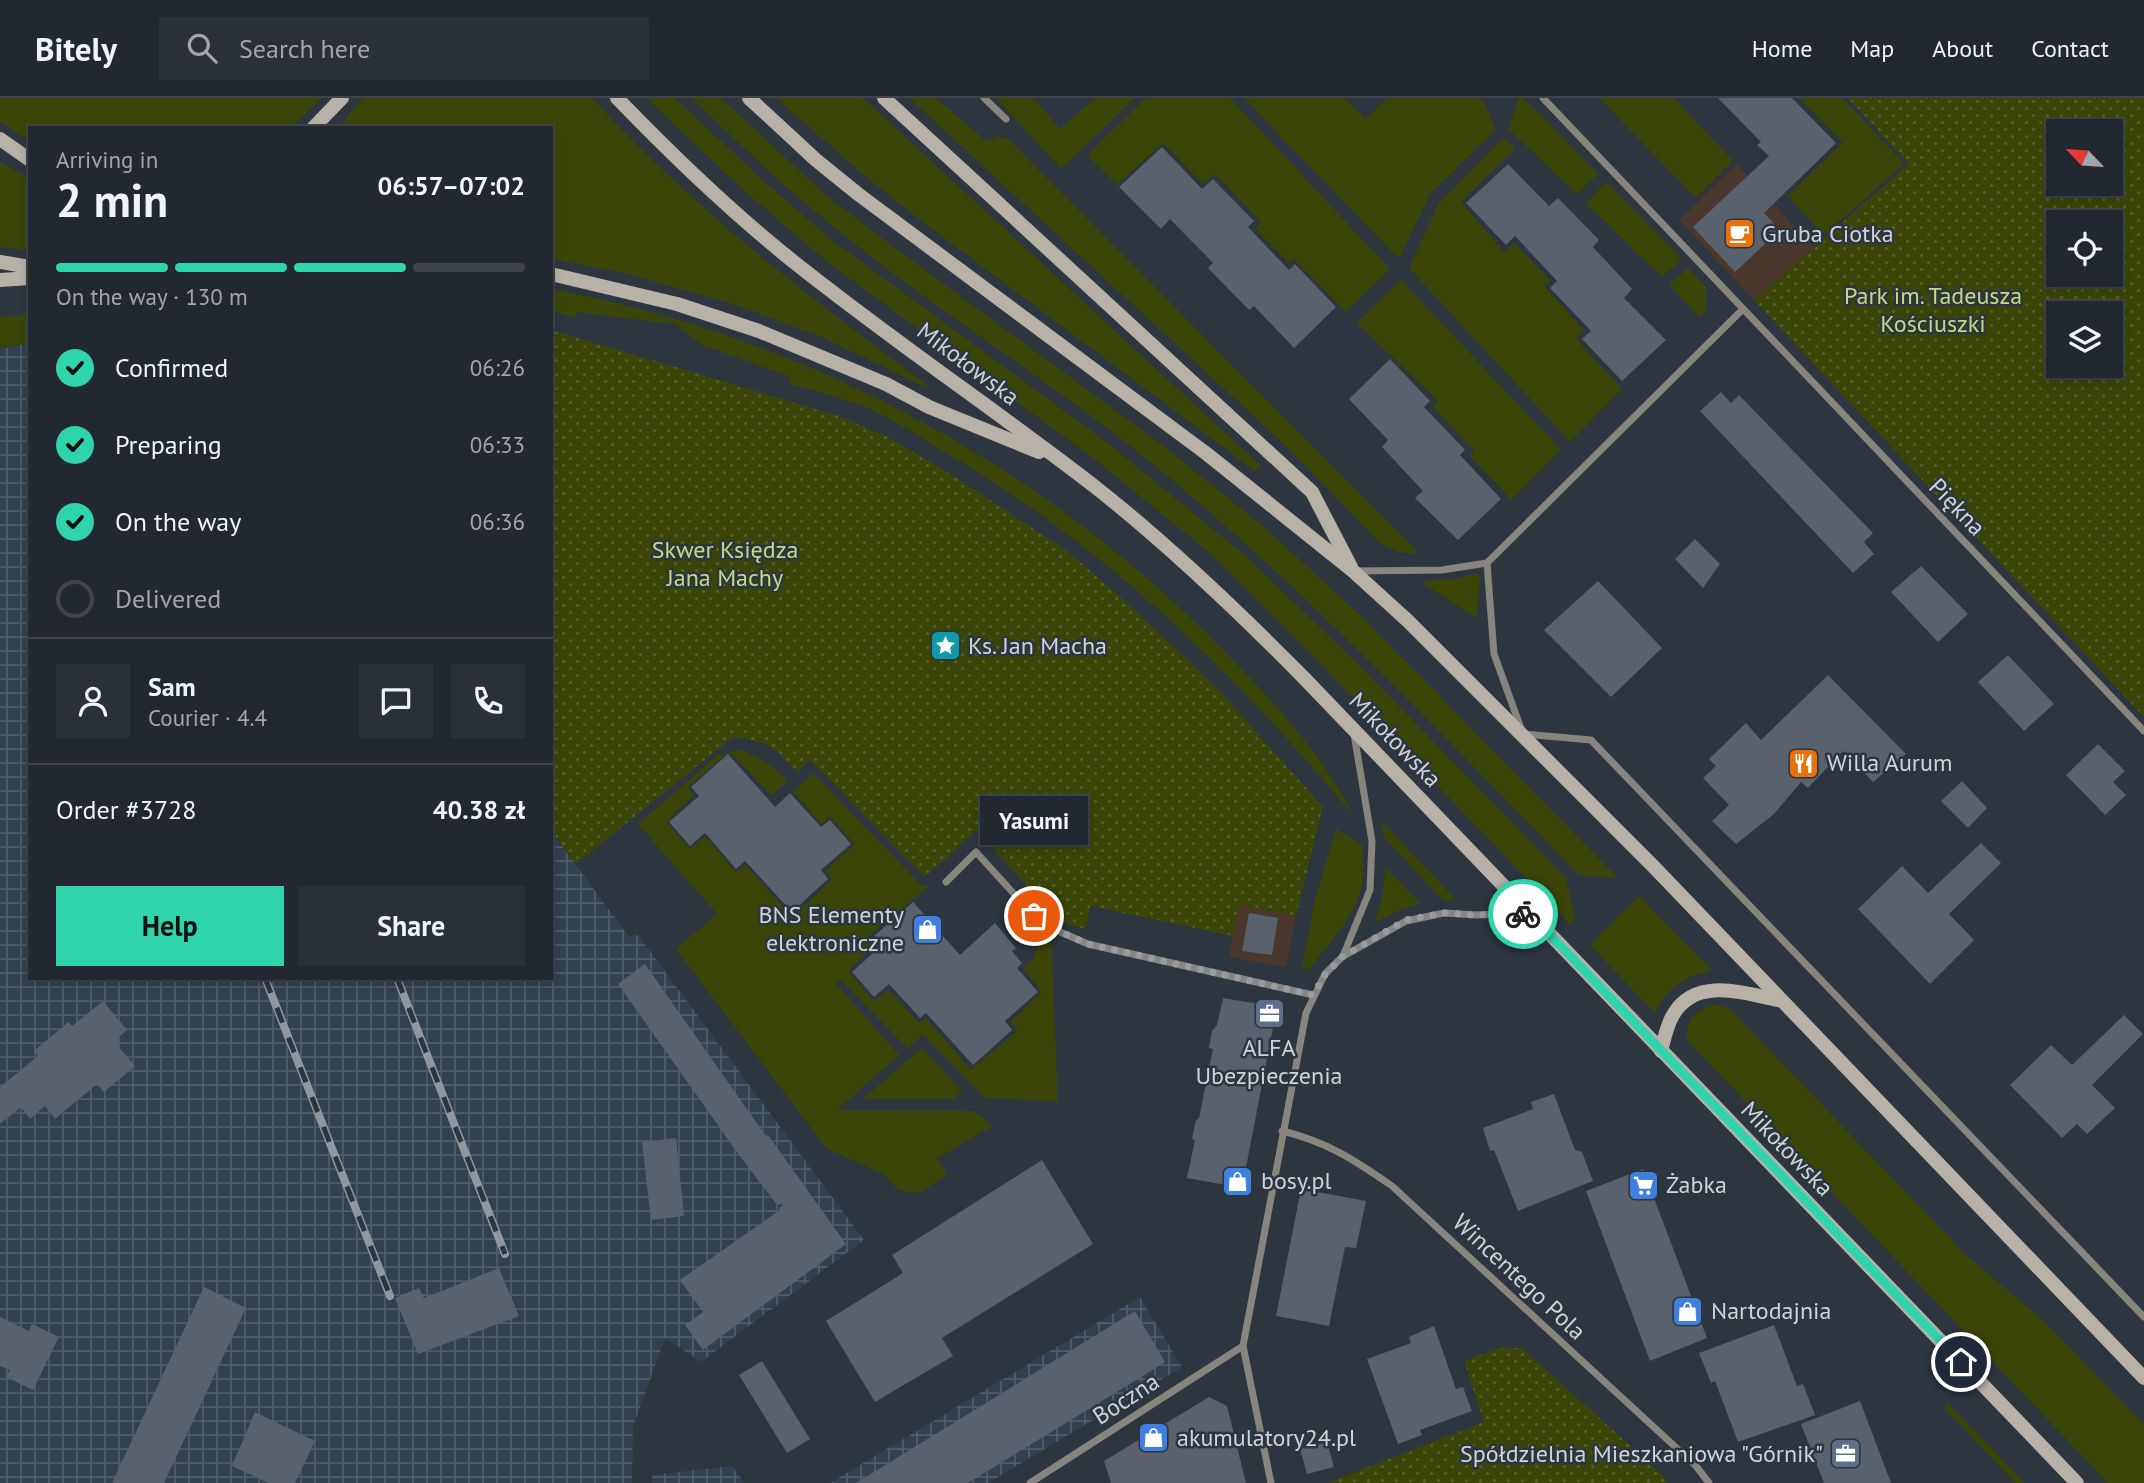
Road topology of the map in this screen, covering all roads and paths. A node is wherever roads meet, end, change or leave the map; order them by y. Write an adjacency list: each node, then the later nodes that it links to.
1 (342, 98): 8 (main road)
2 (617, 98): 17 (main road, Mikołowska)
3 (748, 98): 19 (main road)
4 (884, 98): 19 (main road)
5 (984, 98): 7 (street)
6 (1543, 98): 16 (street, Piękna)
7 (1006, 118)
8 (315, 126)
9 (0, 139): 10 (main road)
10 (28, 159)
11 (0, 262): 12 (main road)
12 (28, 267)
13 (553, 274): 17 (main road)
14 (28, 278): 15 (main road)
15 (0, 281)
16 (1742, 310): 18 (street); 21 (street, Piękna)
17 (1060, 460): 20 (main road, Mikołowska)
18 (1487, 563): 19 (street); 22 (street)
19 (1353, 571): 22 (main road)
20 (1354, 731): 24 (main road, Mikołowska); 25 (street)
21 (2144, 731)
22 (1523, 734): 27 (main road); 30 (street)
23 (946, 883): 26 (street)
24 (1529, 913): 25 (street); 28 (main road, Mikołowska)
25 (1342, 957): 26 (street)
26 (1313, 995): 29 (street)
27 (1782, 1001): 28 (main road); 32 (main road)
28 (1661, 1051): 36 (main road, Mikołowska)
29 (1282, 1131): 31 (street); 35 (street, Wincentego Pola)
30 (2144, 1317)
31 (1242, 1346): 33 (street, Boczna); 34 (street)
32 (2144, 1378)
33 (1030, 1483)
34 (1271, 1483)
35 (1709, 1483)
36 (2077, 1483)

